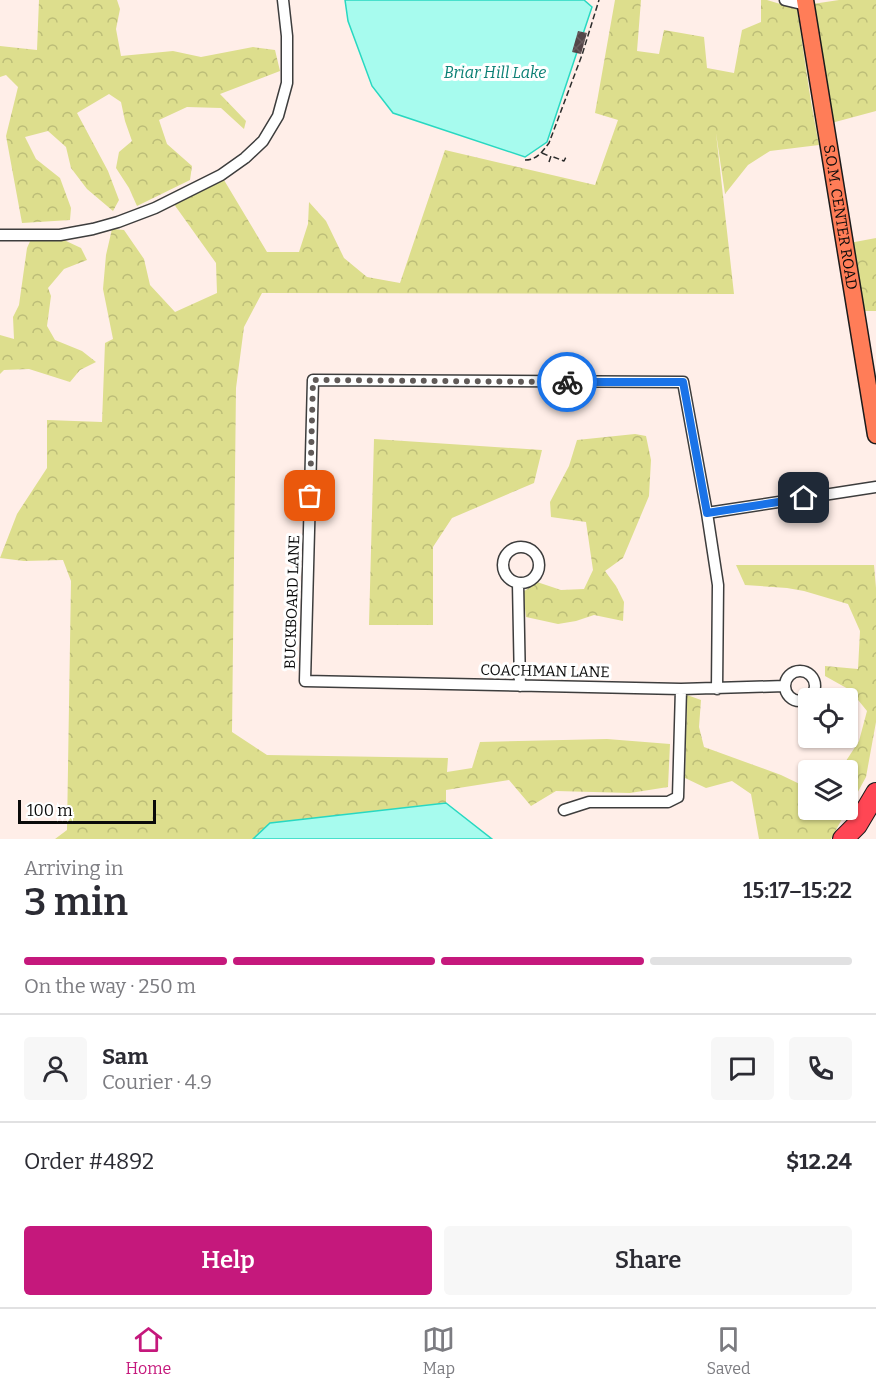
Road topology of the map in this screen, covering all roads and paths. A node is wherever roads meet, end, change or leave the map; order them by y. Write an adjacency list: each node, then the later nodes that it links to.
1 (282, 0): 10 (street)
2 (599, 0): 5 (path)
3 (785, 0): 4 (street)
4 (805, 2): 11 (main road, S.O.M. CENTER ROAD)
5 (542, 153): 6 (path); 8 (path)
6 (551, 157): 7 (path); 9 (path)
7 (566, 157)
8 (525, 160)
9 (549, 162)
10 (0, 235)
11 (876, 435)
12 (876, 487): 13 (street)
13 (707, 513): 15 (street, BUCKBOARD LANE); 19 (street)
14 (518, 583): 16 (street)
15 (305, 681): 16 (street, COACHMAN LANE)
16 (520, 686): 18 (street, COACHMAN LANE)
17 (785, 686): 19 (street, COACHMAN LANE)
18 (681, 689): 19 (street, COACHMAN LANE); 21 (street)
19 (717, 689)
20 (876, 793): 22 (highway)
21 (564, 810)
22 (843, 839)

